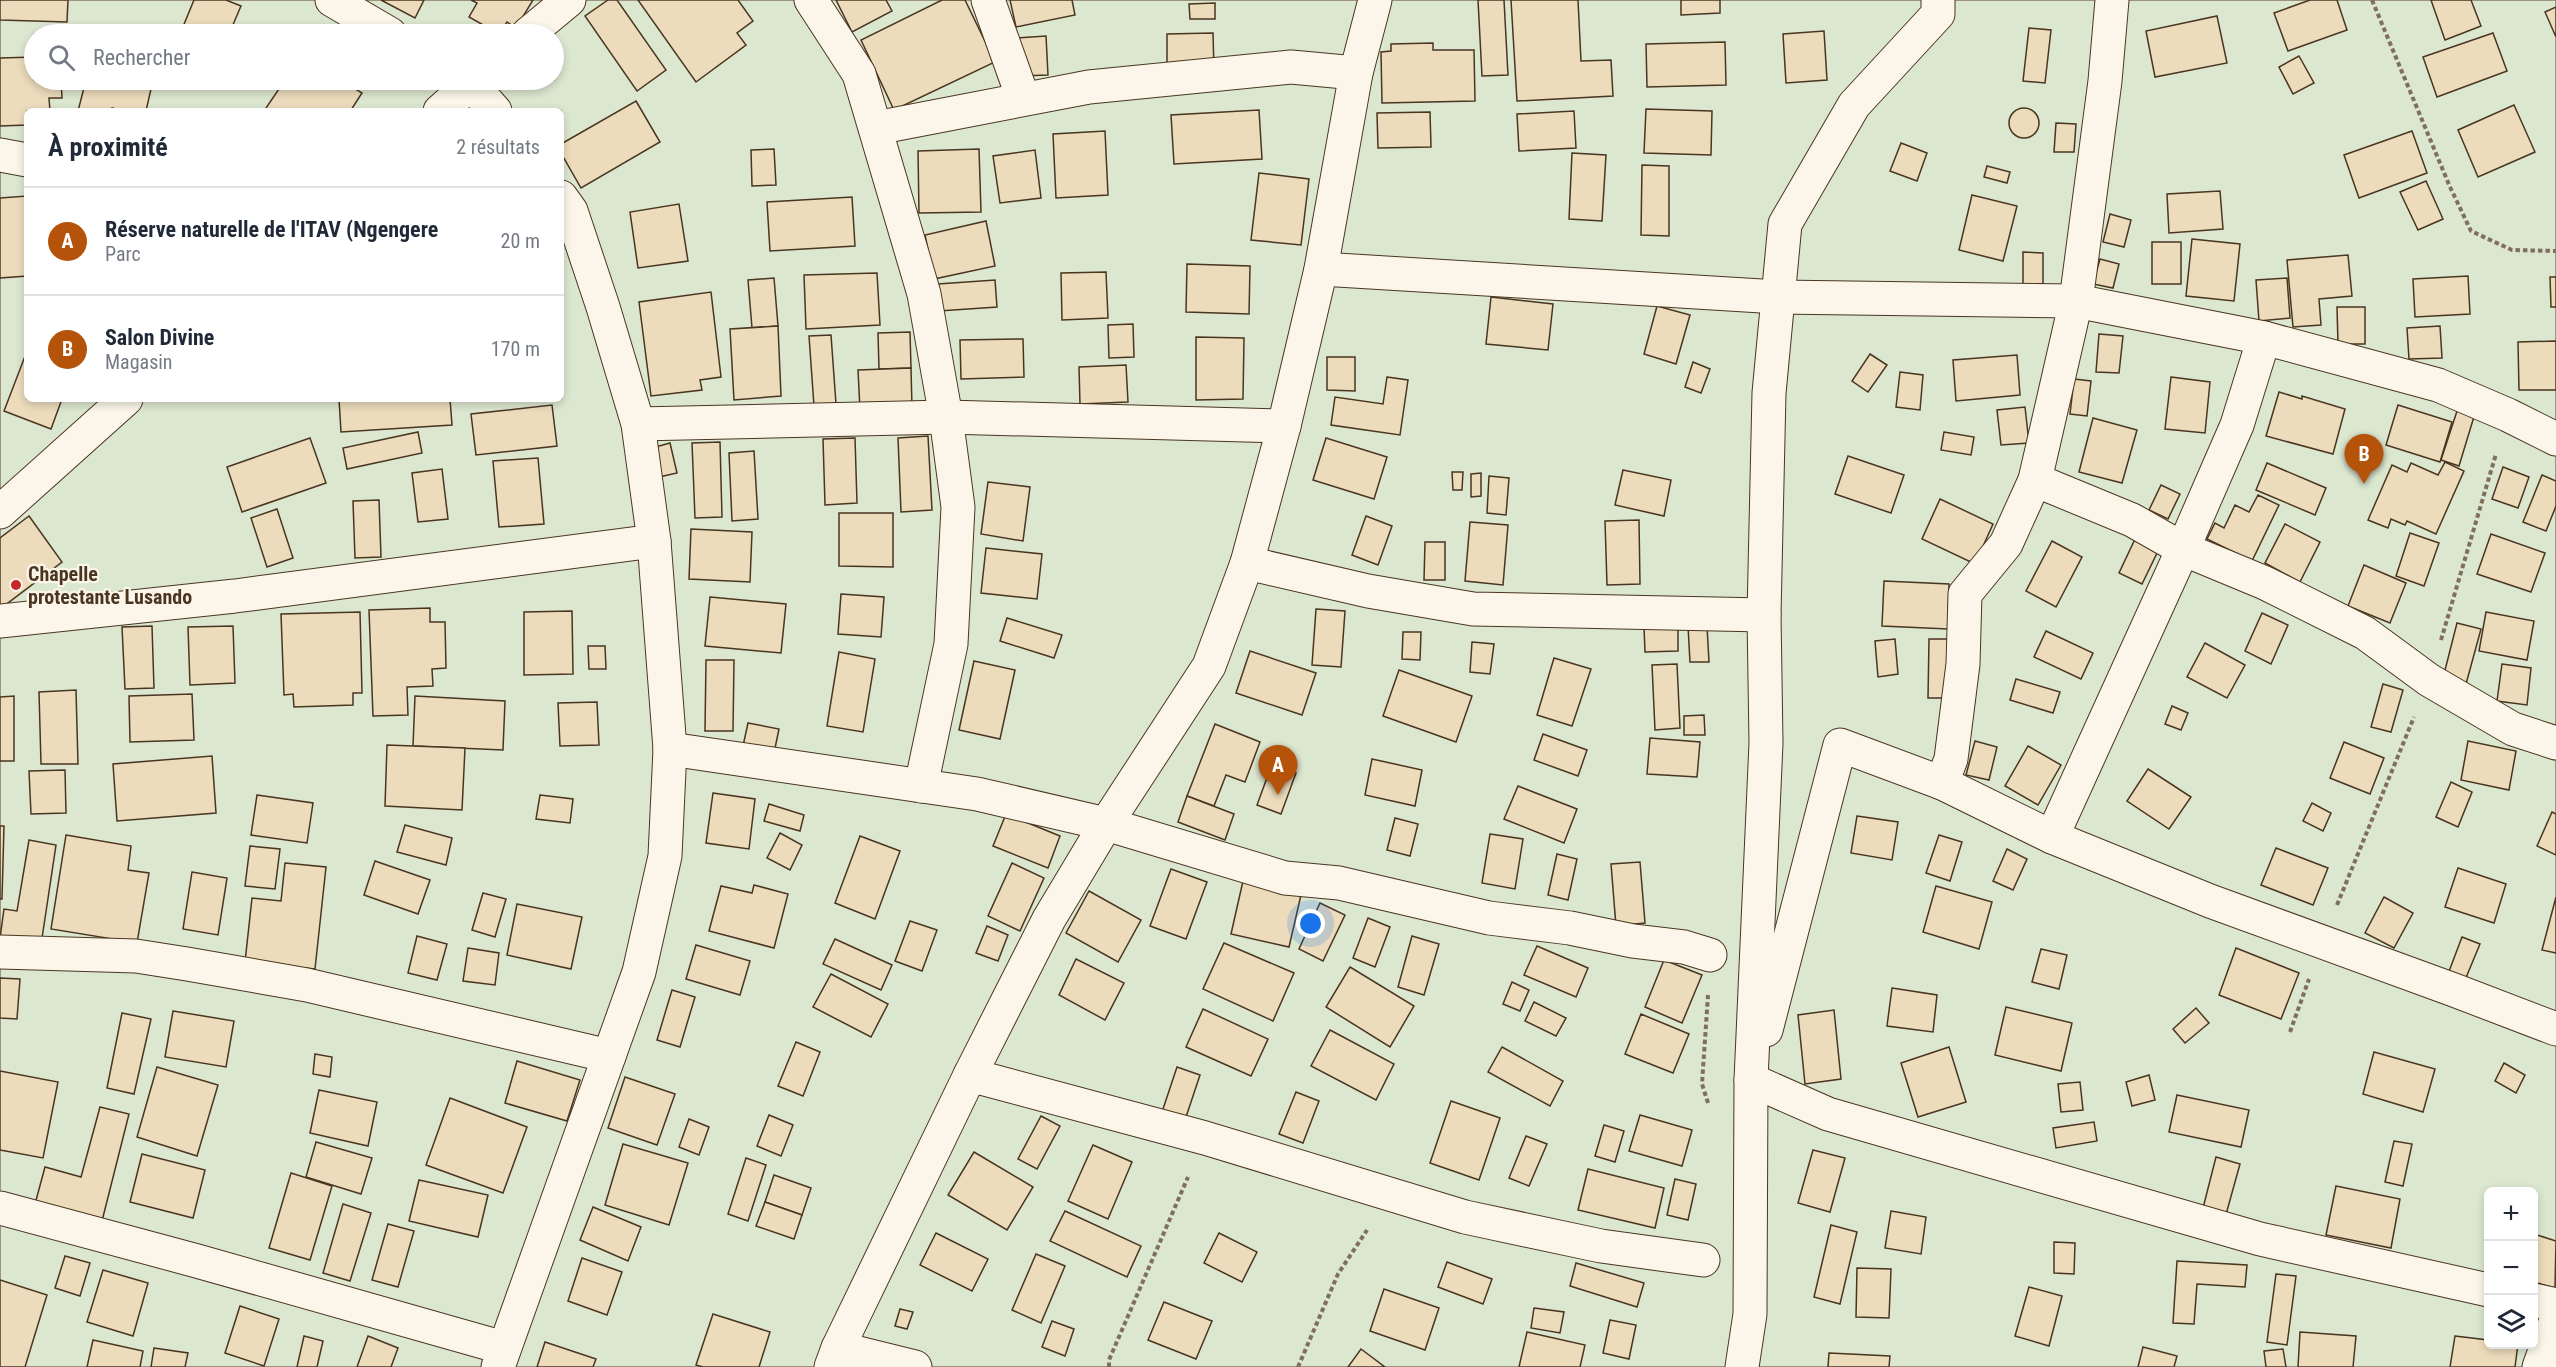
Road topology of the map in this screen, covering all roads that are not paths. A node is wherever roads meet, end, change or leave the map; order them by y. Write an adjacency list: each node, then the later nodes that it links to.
1 (332, 0): 8 (street)
2 (569, 0): 9 (street)
3 (811, 0): 16 (street)
4 (988, 0): 13 (street)
5 (1375, 0): 10 (street)
6 (1938, 0): 21 (street)
7 (2112, 0): 22 (street)
8 (373, 24)
9 (540, 24)
10 (1356, 73): 13 (street); 20 (street)
11 (461, 90): 14 (street)
12 (478, 90): 15 (street)
13 (1023, 98): 16 (street)
14 (443, 108)
15 (492, 108)
16 (876, 128): 25 (street)
17 (0, 155): 18 (street)
18 (24, 159)
19 (564, 201): 26 (street)
20 (1321, 268): 21 (street); 27 (street)
21 (1778, 297): 22 (street); 34 (street)
22 (2076, 301): 23 (street); 29 (street)
23 (2264, 338): 28 (street); 32 (street)
24 (123, 402): 30 (street)
25 (946, 417): 26 (street); 27 (street); 39 (street)
26 (638, 424): 31 (street)
27 (1284, 426): 33 (street)
28 (2556, 439)
29 (2035, 480): 32 (street); 38 (street)
30 (0, 512)
31 (654, 541): 35 (street); 37 (street)
32 (2183, 549): 36 (street); 41 (street)
33 (1247, 563): 34 (street); 40 (street)
34 (1764, 615): 47 (street)
35 (0, 621)
36 (2556, 743)
37 (670, 749): 39 (street); 45 (street)
38 (1942, 783): 41 (street); 47 (street)
39 (921, 786): 40 (street)
40 (1106, 824): 43 (street); 46 (street)
41 (2052, 837): 44 (street)
42 (0, 952): 45 (street)
43 (1710, 955)
44 (2556, 1029)
45 (609, 1056): 54 (street)
46 (970, 1075): 49 (street); 55 (street)
47 (1751, 1080): 50 (street); 57 (street)
48 (0, 1208): 54 (street)
49 (1703, 1260)
50 (2484, 1289)
51 (2538, 1301): 52 (street)
52 (2556, 1305)
53 (2556, 1320): 58 (street)
54 (501, 1357)
55 (834, 1358): 56 (street)
56 (915, 1367)
57 (1742, 1367)
58 (2539, 1367)

